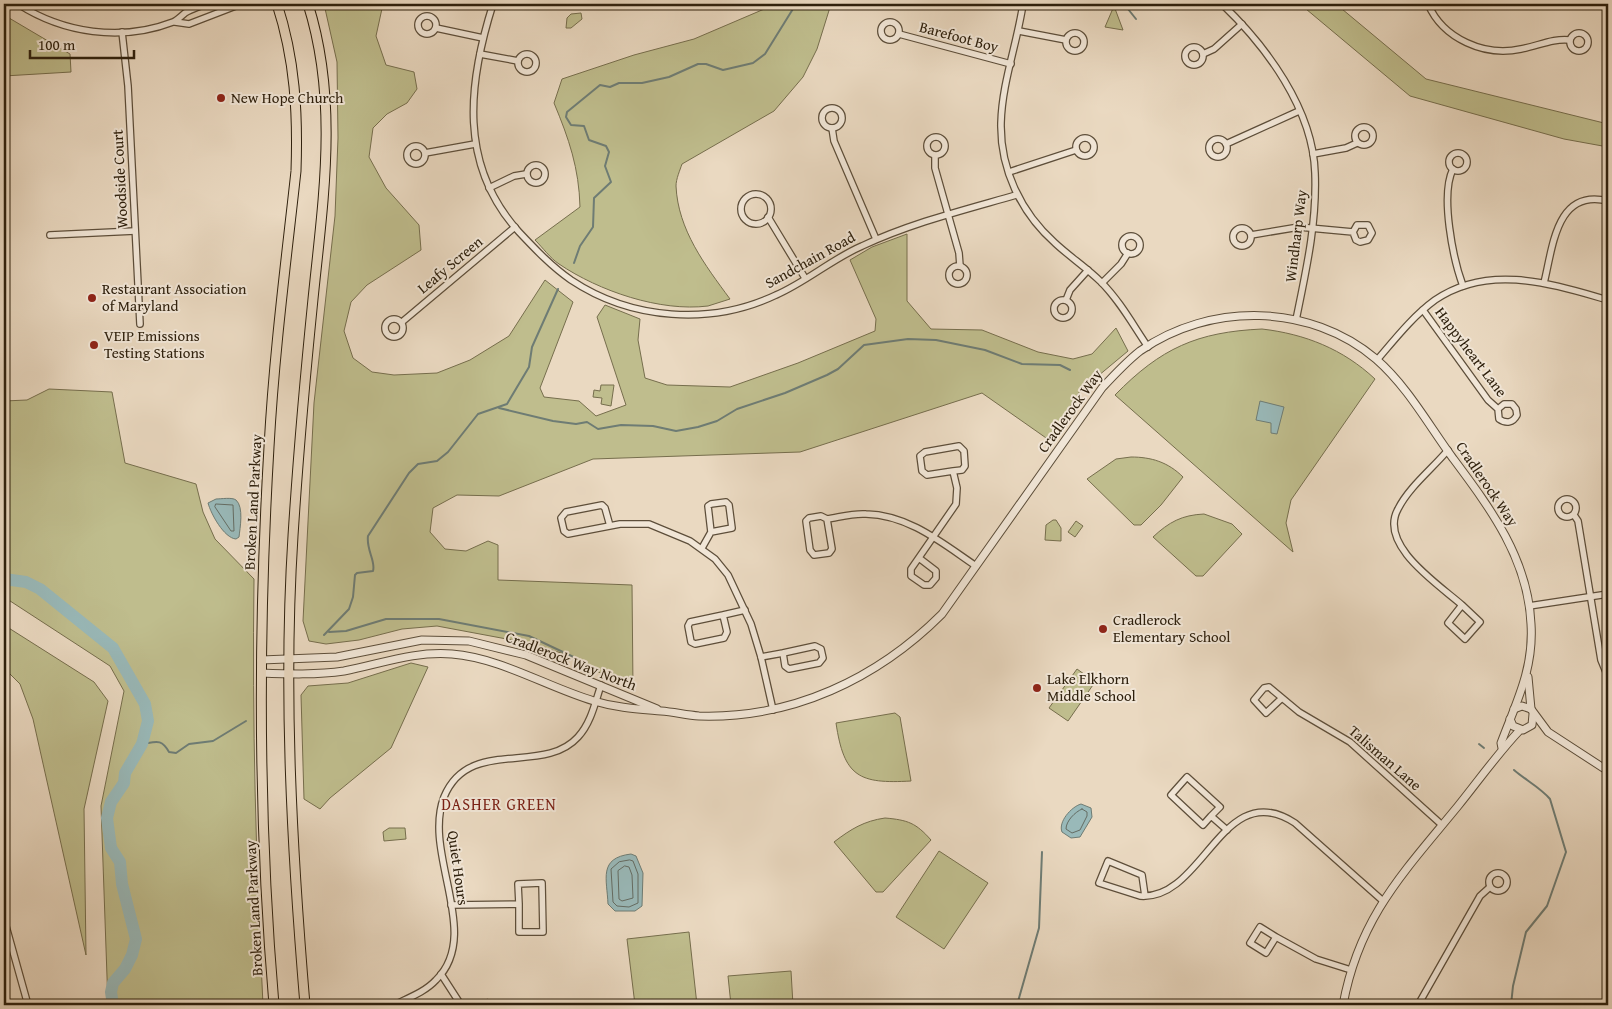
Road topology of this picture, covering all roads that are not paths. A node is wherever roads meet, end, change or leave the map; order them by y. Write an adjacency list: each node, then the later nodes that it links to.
1 (18, 4): 14 (street)
2 (206, 4): 10 (street)
3 (241, 4): 10 (street)
4 (277, 4): 81 (main road, Broken Land Parkway)
5 (308, 4): 82 (main road)
6 (493, 4): 16 (street, Sandchain Road)
7 (1023, 4): 13 (street)
8 (1222, 4): 11 (street, Windharp Way)
9 (1428, 4): 18 (street)
10 (175, 22): 14 (street)
11 (1242, 24): 20 (street); 23 (street, Windharp Way)
12 (436, 28): 16 (street)
13 (1019, 31): 17 (street); 22 (street)
14 (122, 32): 42 (street, Woodside Court)
15 (899, 34): 22 (street, Barefoot Boy)
16 (483, 38): 19 (street, Sandchain Road)
17 (1066, 40)
18 (1570, 40)
19 (480, 54): 21 (street); 26 (street, Sandchain Road)
20 (1203, 54)
21 (518, 61)
22 (1011, 64): 33 (street)
23 (1299, 111): 27 (street); 30 (street, Windharp Way)
24 (832, 128): 46 (street)
25 (1357, 142): 30 (street)
26 (475, 144): 29 (street); 35 (street, Sandchain Road)
27 (1226, 144)
28 (1076, 150): 33 (street)
29 (425, 152)
30 (1313, 154): 41 (street, Windharp Way)
31 (935, 156): 38 (street)
32 (1454, 169): 53 (street)
33 (1009, 172): 36 (street)
34 (526, 174): 35 (street)
35 (489, 188): 40 (street, Sandchain Road)
36 (1016, 195): 38 (street, Sandchain Road); 49 (street)
37 (1608, 201): 52 (street)
38 (948, 215): 46 (street, Sandchain Road); 48 (street)
39 (768, 217): 39 (street); 50 (street)
40 (515, 227): 50 (street, Sandchain Road); 58 (street, Leafy Screen)
41 (1313, 228): 43 (street); 45 (street); 57 (street, Windharp Way)
42 (135, 231): 44 (street); 59 (street, Woodside Court)
43 (1353, 232)
44 (50, 235)
45 (1251, 235)
46 (876, 239): 50 (street, Sandchain Road)
47 (1128, 253): 51 (street)
48 (960, 266)
49 (1088, 270): 51 (street); 54 (street)
50 (805, 278)
51 (1102, 283): 60 (street)
52 (1544, 283): 53 (street); 55 (street)
53 (1462, 286): 56 (street)
54 (1066, 300)
55 (1608, 300)
56 (1423, 310): 61 (street); 62 (street, Happyheart Lane)
57 (1296, 320): 60 (street, Cradlerock Way); 61 (street, Cradlerock Way)
58 (402, 322)
59 (140, 324)
60 (1148, 347): 72 (street, Cradlerock Way)
61 (1377, 360): 63 (street, Cradlerock Way)
62 (1498, 409)
63 (1448, 450): 75 (street); 76 (street, Cradlerock Way)
64 (954, 471): 64 (street); 69 (street)
65 (1574, 515): 74 (street)
66 (827, 519): 66 (street); 69 (street)
67 (610, 526): 67 (street); 70 (street)
68 (711, 532): 68 (street); 70 (street)
69 (934, 537): 71 (street); 72 (street)
70 (702, 548): 77 (street)
71 (919, 558): 71 (street)
72 (976, 566): 91 (street, Cradlerock Way)
73 (1608, 594): 74 (street)
74 (1591, 597): 76 (street); 86 (street)
75 (1462, 606): 75 (street)
76 (1529, 606): 85 (street, Cradlerock Way)
77 (745, 610): 78 (street); 80 (street)
78 (723, 614): 78 (street)
79 (783, 653): 79 (street); 80 (street)
80 (761, 657): 91 (street)
81 (261, 660): 82 (street, Cradlerock Way North); 83 (main road, Broken Land Parkway)
82 (289, 660): 84 (main road); 87 (street, Cradlerock Way North)
83 (261, 673): 84 (street, Cradlerock Way North); 113 (main road, Broken Land Parkway)
84 (289, 674): 89 (street, Cradlerock Way North); 114 (main road)
85 (1528, 674): 90 (street, Cradlerock Way); 93 (street, Cradlerock Way)
86 (1608, 677)
87 (601, 685): 89 (street, Quiet Hours); 92 (street, Cradlerock Way North)
88 (1282, 698): 88 (street, Talisman Lane); 101 (street, Talisman Lane)
89 (596, 702): 92 (street, Cradlerock Way North); 107 (street, Quiet Hours)
90 (1514, 709): 93 (street); 94 (street)
91 (773, 710): 92 (street, Cradlerock Way North)
92 (662, 711)
93 (1532, 712): 95 (street); 97 (street)
94 (1510, 719): 96 (street); 98 (street)
95 (1529, 727): 96 (street); 97 (street)
96 (1520, 730): 98 (street)
97 (1548, 732): 99 (street)
98 (1502, 748): 101 (street)
99 (1608, 771)
100 (1212, 816): 100 (street); 102 (street)
101 (1442, 825): 105 (street)
102 (1227, 830): 104 (street); 105 (street)
103 (1490, 887): 120 (street)
104 (1144, 896): 104 (street)
105 (1383, 901): 110 (street)
106 (518, 904): 106 (street); 107 (street)
107 (451, 905): 111 (street, Quiet Hours)
108 (4, 919): 112 (street)
109 (1276, 937): 109 (street); 110 (street)
110 (1351, 970): 119 (street)
111 (441, 974): 115 (street, Quiet Hours); 116 (street)
112 (28, 1005)
113 (274, 1005)
114 (305, 1005)
115 (394, 1005)
116 (461, 1005)
117 (483, 1005): 118 (street)
118 (488, 1005)
119 (1343, 1005)
120 (1418, 1005)

